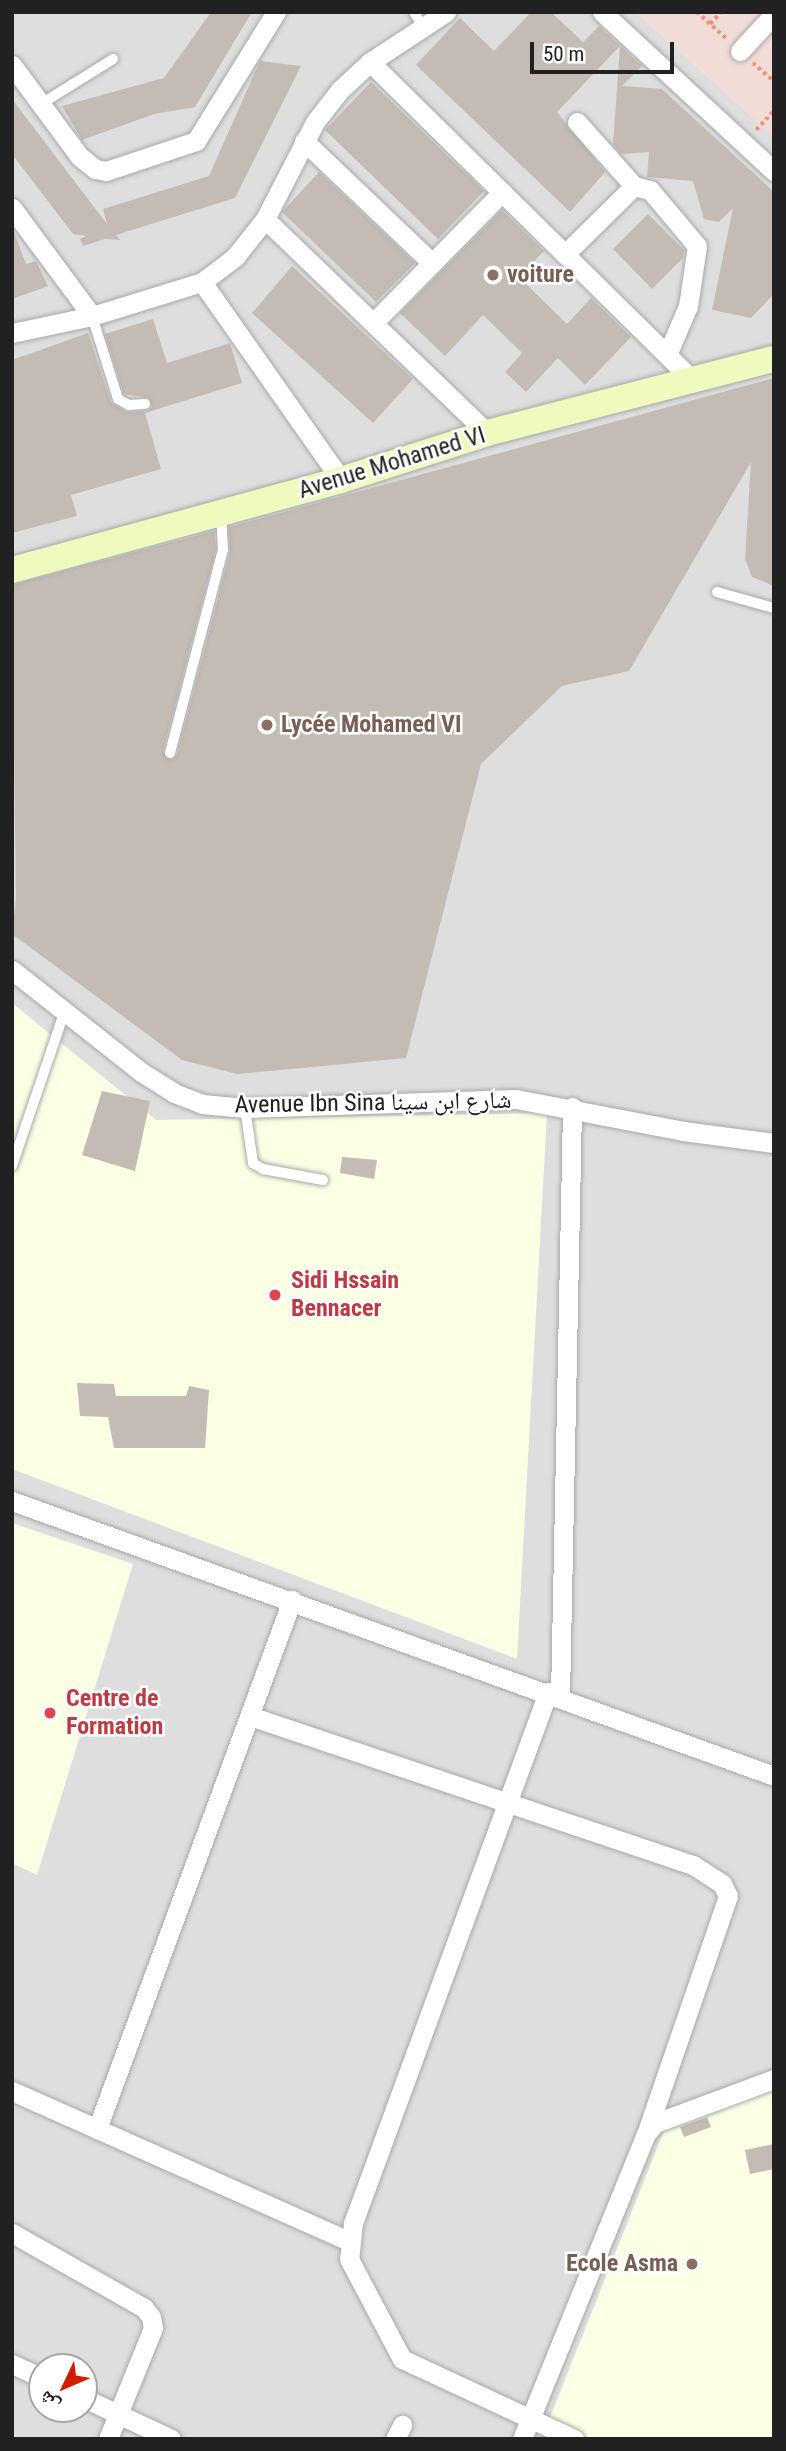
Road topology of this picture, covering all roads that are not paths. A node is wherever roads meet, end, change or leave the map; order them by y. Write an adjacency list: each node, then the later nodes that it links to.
1 (276, 12): 10 (street)
2 (446, 12): 5 (street)
3 (602, 12): 13 (street)
4 (774, 14): 6 (street)
5 (419, 20): 8 (street)
6 (740, 51)
7 (113, 59): 10 (lane)
8 (370, 62): 12 (street); 15 (street)
9 (12, 65): 10 (street)
10 (41, 104)
11 (577, 122): 14 (street)
12 (304, 141): 17 (street); 19 (street)
13 (774, 172)
14 (634, 186): 18 (street); 24 (street)
15 (502, 191): 18 (street); 19 (street)
16 (12, 208): 21 (street)
17 (265, 219): 20 (street); 22 (street)
18 (565, 254): 24 (street)
19 (432, 263): 22 (street)
20 (202, 282): 21 (street); 29 (street)
21 (92, 316): 23 (street); 27 (lane)
22 (375, 321): 28 (street)
23 (12, 333)
24 (667, 355): 26 (street)
25 (774, 359): 26 (main road, Avenue Mohamed VI)
26 (691, 378): 28 (main road, Avenue Mohamed VI)
27 (145, 404)
28 (487, 433): 29 (main road, Avenue Mohamed VI)
29 (341, 480): 30 (main road, Avenue Mohamed VI)
30 (221, 513): 31 (main road, Avenue Mohamed VI); 34 (lane)
31 (12, 570)
32 (717, 592): 33 (lane)
33 (774, 608)
34 (170, 752)
35 (12, 970): 36 (street, Avenue Ibn Sina شارع ابن سينا)
36 (65, 1010): 38 (street, Avenue Ibn Sina شارع ابن سينا); 40 (lane)
37 (572, 1107): 38 (street, Avenue Ibn Sina شارع ابن سينا); 39 (street, Avenue Ibn Sina شارع ابن سينا); 44 (street)
38 (245, 1108): 41 (lane)
39 (774, 1143)
40 (12, 1166)
41 (323, 1180)
42 (12, 1501): 43 (street)
43 (292, 1601): 44 (street); 45 (street)
44 (554, 1694): 46 (street); 47 (street)
45 (250, 1716): 47 (street); 50 (street)
46 (774, 1776)
47 (508, 1802): 51 (street); 53 (street)
48 (774, 2079): 51 (street)
49 (12, 2091): 50 (street)
50 (97, 2129): 53 (street)
51 (646, 2134): 58 (street)
52 (12, 2233): 57 (street)
53 (349, 2241): 58 (street)
54 (12, 2364): 55 (street)
55 (28, 2371)
56 (98, 2405): 57 (street)
57 (118, 2414): 59 (street); 60 (street)
58 (532, 2418): 61 (street); 62 (street)
59 (108, 2439)
60 (171, 2439)
61 (522, 2439)
62 (574, 2439)

